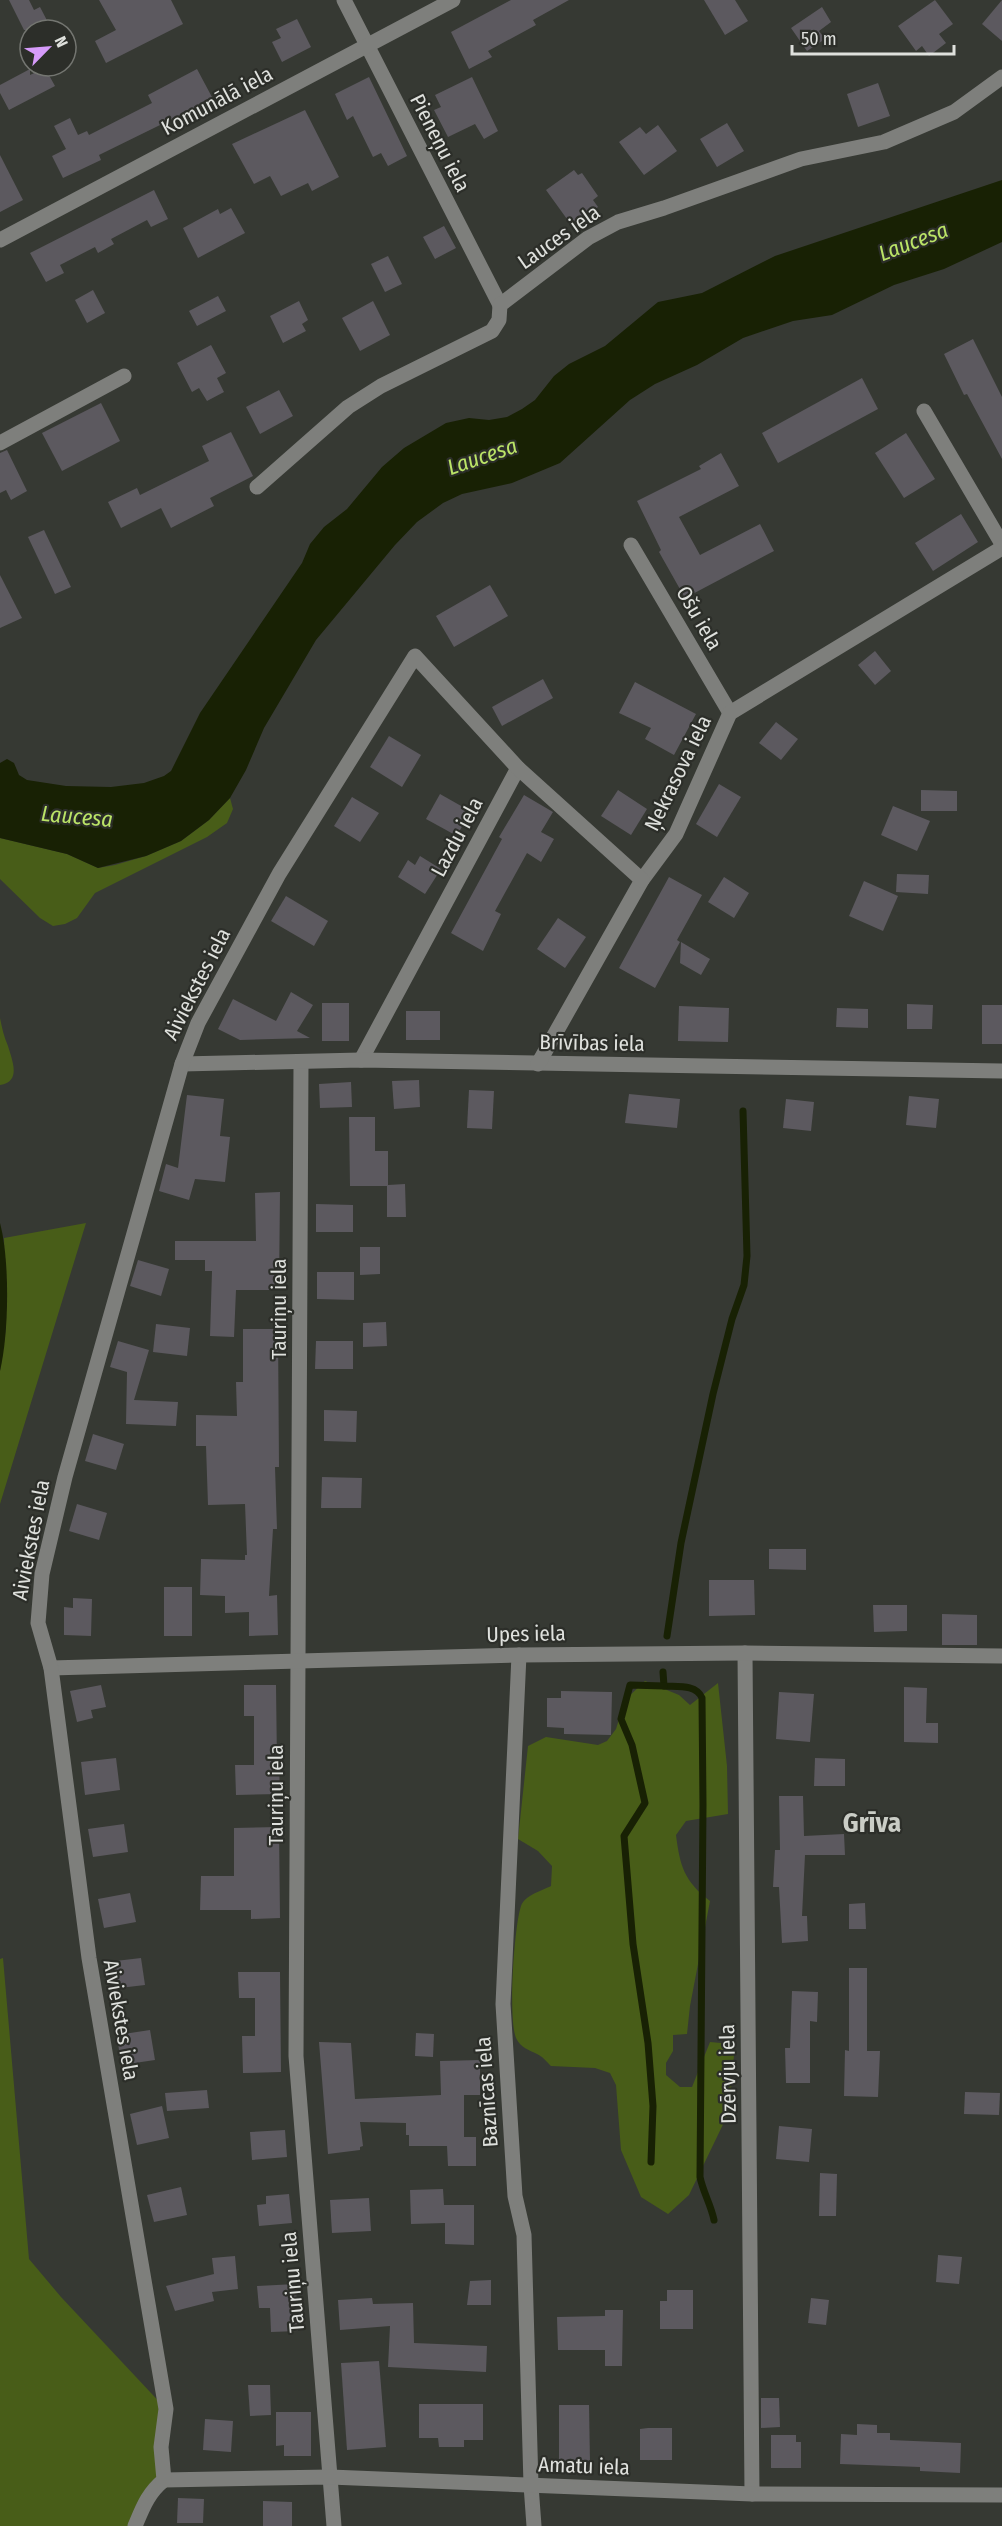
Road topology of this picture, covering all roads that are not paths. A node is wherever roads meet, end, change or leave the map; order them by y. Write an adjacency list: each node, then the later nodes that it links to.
1 (344, 0): 3 (street, Pieneņu iela)
2 (453, 0): 3 (street, Komunālā iela)
3 (368, 45): 5 (street, Komunālā iela); 6 (street, Pieneņu iela)
4 (1002, 77): 6 (street, Lauces iela)
5 (0, 240)
6 (500, 305): 10 (street)
7 (124, 376): 9 (street)
8 (924, 411): 12 (street)
9 (0, 443)
10 (257, 488)
11 (631, 545): 13 (street, Ošu iela)
12 (1002, 546): 13 (street, Ņekrasova iela)
13 (730, 713): 15 (street, Ņekrasova iela)
14 (518, 768): 15 (street); 16 (street, Lazdu iela); 18 (street, Aiviekstes iela)
15 (642, 880): 19 (street, Ņekrasova iela)
16 (361, 1060): 17 (street, Brīvības iela); 19 (street, Brīvības iela)
17 (301, 1063): 18 (street, Brīvības iela); 24 (street, Tauriņu iela)
18 (182, 1064): 25 (street, Aiviekstes iela)
19 (538, 1064): 20 (street, Brīvības iela)
20 (1002, 1071)
21 (745, 1653): 22 (street, Upes iela); 23 (street, Upes iela); 29 (street, Dzērvju iela)
22 (519, 1655): 24 (street, Upes iela); 28 (street, Baznīcas iela)
23 (1002, 1656)
24 (298, 1660): 25 (street, Upes iela); 26 (street, Tauriņu iela)
25 (51, 1668): 27 (street, Aiviekstes iela)
26 (330, 2476): 27 (street, Amatu iela); 28 (street, Amatu iela); 32 (street, Tauriņu iela)
27 (164, 2480): 31 (street)
28 (531, 2485): 29 (street, Amatu iela); 33 (street, Baznīcas iela)
29 (752, 2494): 30 (street, Amatu iela)
30 (1002, 2495)
31 (135, 2526)
32 (334, 2526)
33 (534, 2526)

